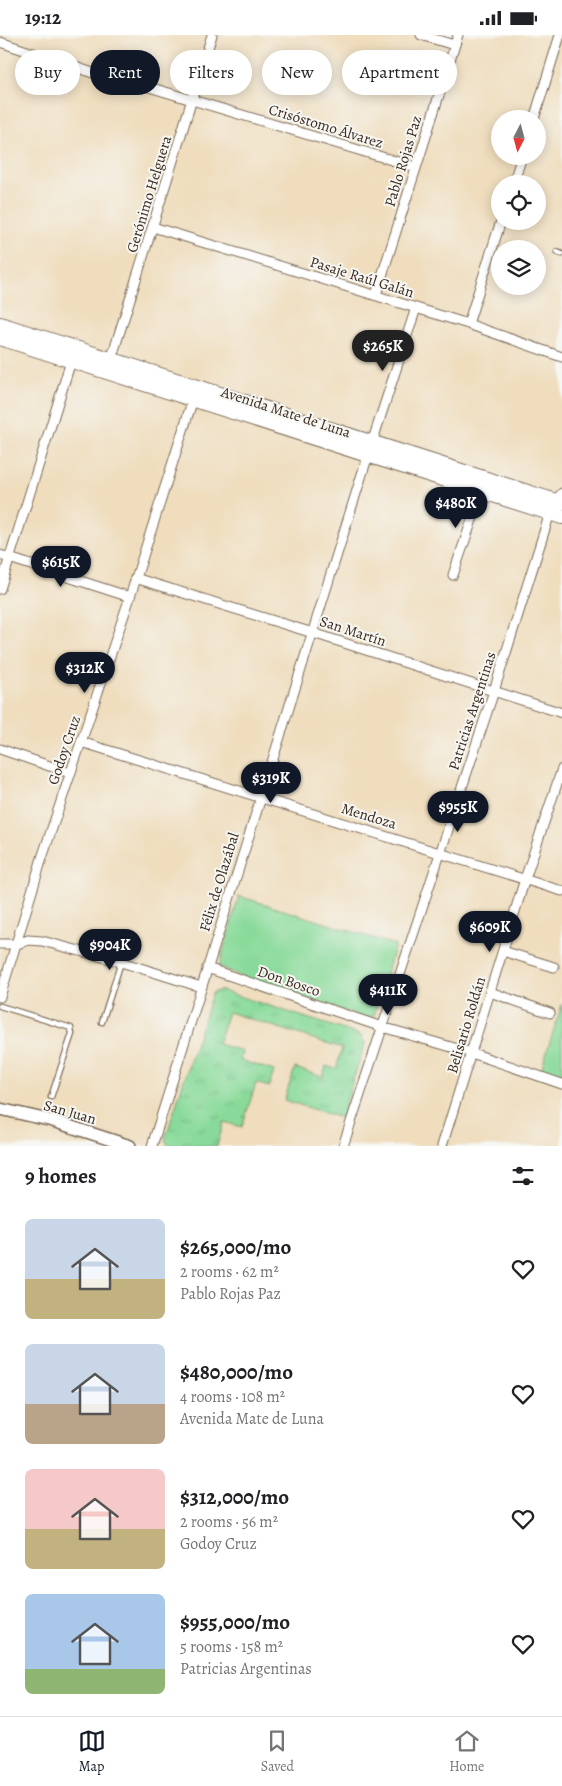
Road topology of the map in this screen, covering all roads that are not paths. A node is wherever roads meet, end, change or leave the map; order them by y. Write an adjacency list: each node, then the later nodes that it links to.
1 (212, 35): 7 (street, Gerónimo Helguera)
2 (421, 35): 6 (street)
3 (458, 35): 6 (street, Pablo Rojas Paz)
4 (560, 35): 8 (street)
5 (0, 42): 7 (street, Crisóstomo Álvarez)
6 (454, 45): 9 (street, Pablo Rojas Paz)
7 (192, 100): 9 (street, Crisóstomo Álvarez); 10 (street, Gerónimo Helguera)
8 (537, 110)
9 (416, 167): 12 (street, Pablo Rojas Paz)
10 (153, 227): 12 (street, Pasaje Raúl Galán); 18 (street, Gerónimo Helguera)
11 (498, 230): 15 (street)
12 (376, 295): 13 (street, Pasaje Raúl Galán)
13 (416, 308): 15 (street, Pasaje Raúl Galán); 21 (street)
14 (0, 324): 18 (main road, Avenida Mate de Luna)
15 (468, 324): 17 (street, Pasaje Raúl Galán)
16 (0, 337): 19 (main road, Avenida Mate de Luna)
17 (562, 357)
18 (111, 360): 21 (main road, Avenida Mate de Luna)
19 (72, 361): 20 (main road, Avenida Mate de Luna); 25 (street)
20 (193, 399): 21 (main road, Avenida Mate de Luna); 27 (street, Godoy Cruz)
21 (370, 449): 22 (main road, Avenida Mate de Luna); 23 (main road, Avenida Mate de Luna); 30 (street, Félix de Olazábal)
22 (482, 491): 23 (main road, Avenida Mate de Luna); 26 (street)
23 (558, 505): 31 (street, Patricias Argentinas)
24 (0, 555): 25 (street)
25 (10, 558): 28 (street); 29 (street)
26 (453, 575)
27 (135, 579): 29 (street, Godoy Cruz); 30 (street, San Martín)
28 (0, 589)
29 (130, 597): 33 (street, Godoy Cruz)
30 (313, 633): 31 (street, San Martín); 37 (street, Félix de Olazábal)
31 (494, 691): 32 (street, San Martín); 38 (street, Patricias Argentinas)
32 (562, 713)
33 (81, 742): 36 (street, Godoy Cruz); 37 (street, Mendoza)
34 (0, 749): 36 (street)
35 (562, 769): 39 (street, Belisario Roldán)
36 (70, 773): 42 (street, Godoy Cruz)
37 (261, 796): 38 (street, Mendoza); 46 (street, Félix de Olazábal)
38 (439, 852): 39 (street, Mendoza); 53 (street, Patricias Argentinas)
39 (525, 879): 40 (street, Mendoza); 43 (street, Belisario Roldán)
40 (562, 891)
41 (0, 944): 42 (street)
42 (17, 944): 44 (street); 49 (street, Godoy Cruz)
43 (503, 951): 45 (street); 48 (street, Belisario Roldán)
44 (121, 962): 47 (street); 52 (lane)
45 (554, 967)
46 (207, 968): 47 (street, Félix de Olazábal); 53 (street, Don Bosco)
47 (201, 987): 59 (street, Félix de Olazábal)
48 (490, 992): 51 (street); 54 (street, Belisario Roldán)
49 (0, 997)
50 (0, 1006): 56 (lane)
51 (550, 1013)
52 (102, 1022)
53 (382, 1027): 54 (street, Don Bosco); 60 (street, Patricias Argentinas)
54 (472, 1053): 55 (street, Don Bosco); 61 (street, Belisario Roldán)
55 (562, 1084)
56 (51, 1097)
57 (0, 1109): 58 (street, San Juan)
58 (130, 1146)
59 (152, 1146)
60 (343, 1146)
61 (442, 1146)

